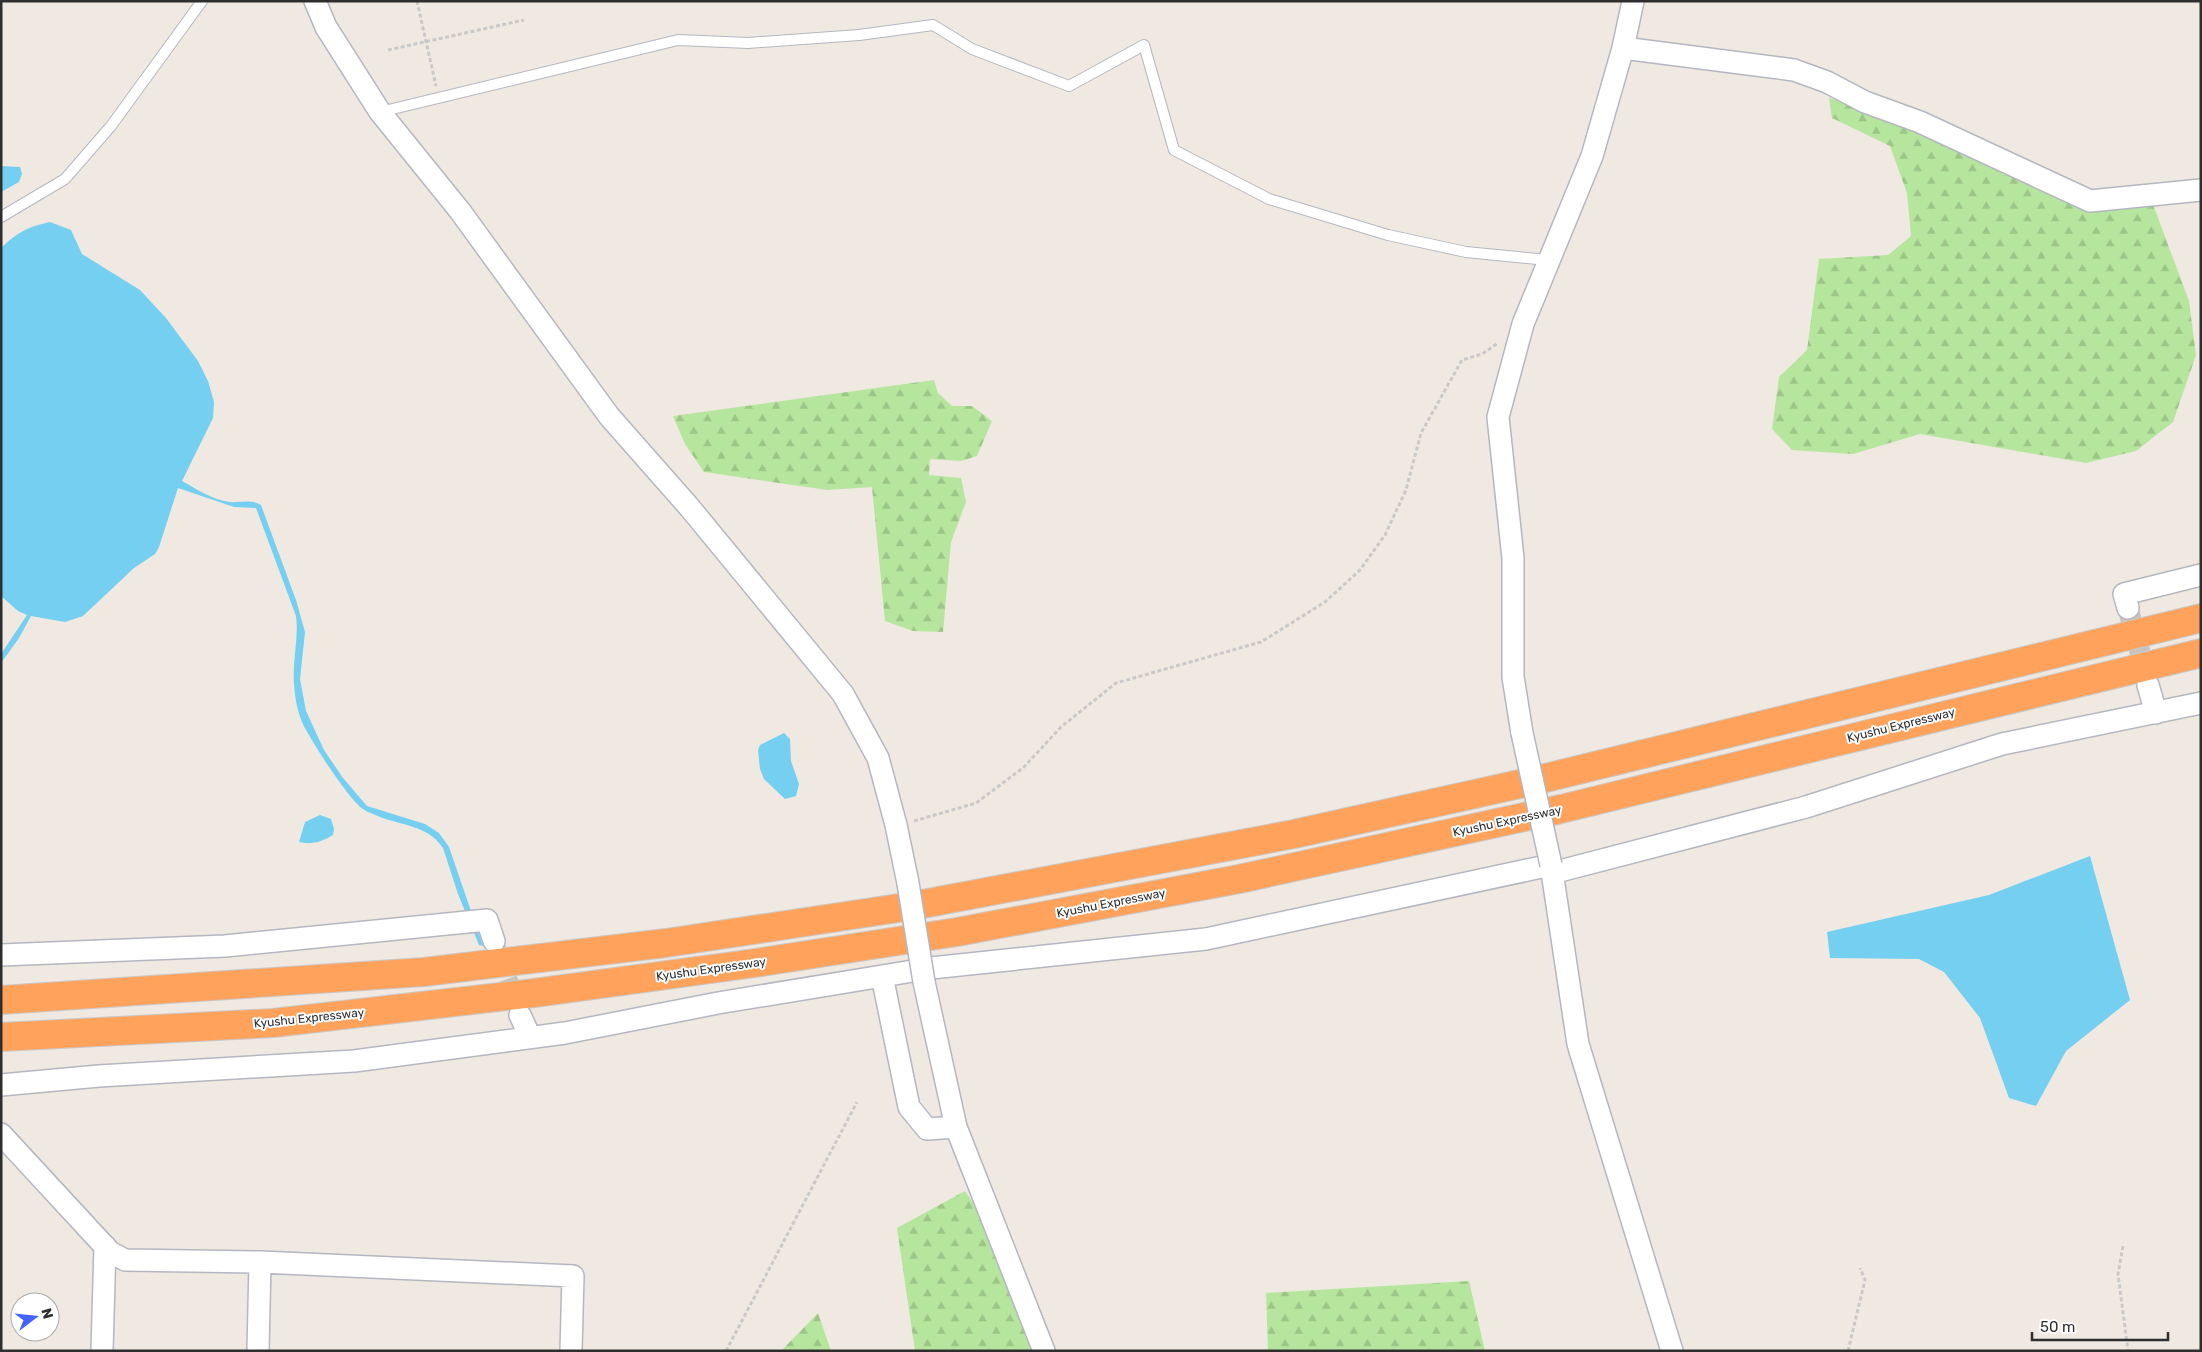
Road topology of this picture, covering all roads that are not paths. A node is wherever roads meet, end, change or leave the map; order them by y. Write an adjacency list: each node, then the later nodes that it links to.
1 (202, 1): 7 (lane)
2 (315, 1): 5 (street)
3 (1633, 1): 4 (street)
4 (1623, 48): 6 (street); 8 (street)
5 (380, 112): 8 (lane); 25 (street, bridge)
6 (2201, 190)
7 (1, 217)
8 (1548, 260): 16 (street, bridge)
9 (2201, 575): 10 (street)
10 (2128, 608)
11 (2201, 618): 20 (highway)
12 (2201, 653): 22 (highway, Kyushu Expressway)
13 (2148, 685): 15 (street)
14 (2201, 703): 15 (street)
15 (2156, 713): 16 (street)
16 (1552, 869): 19 (street); 33 (street)
17 (494, 941): 18 (street)
18 (1, 955)
19 (882, 976): 23 (street); 25 (street)
20 (1, 1000)
21 (520, 1016): 23 (street)
22 (1, 1037)
23 (530, 1037): 24 (street)
24 (1, 1085)
25 (956, 1126): 32 (street)
26 (1, 1134): 27 (street)
27 (105, 1246): 28 (street); 29 (street)
28 (260, 1262): 30 (street); 31 (street)
29 (102, 1351)
30 (258, 1351)
31 (571, 1351)
32 (1044, 1351)
33 (1672, 1351)

